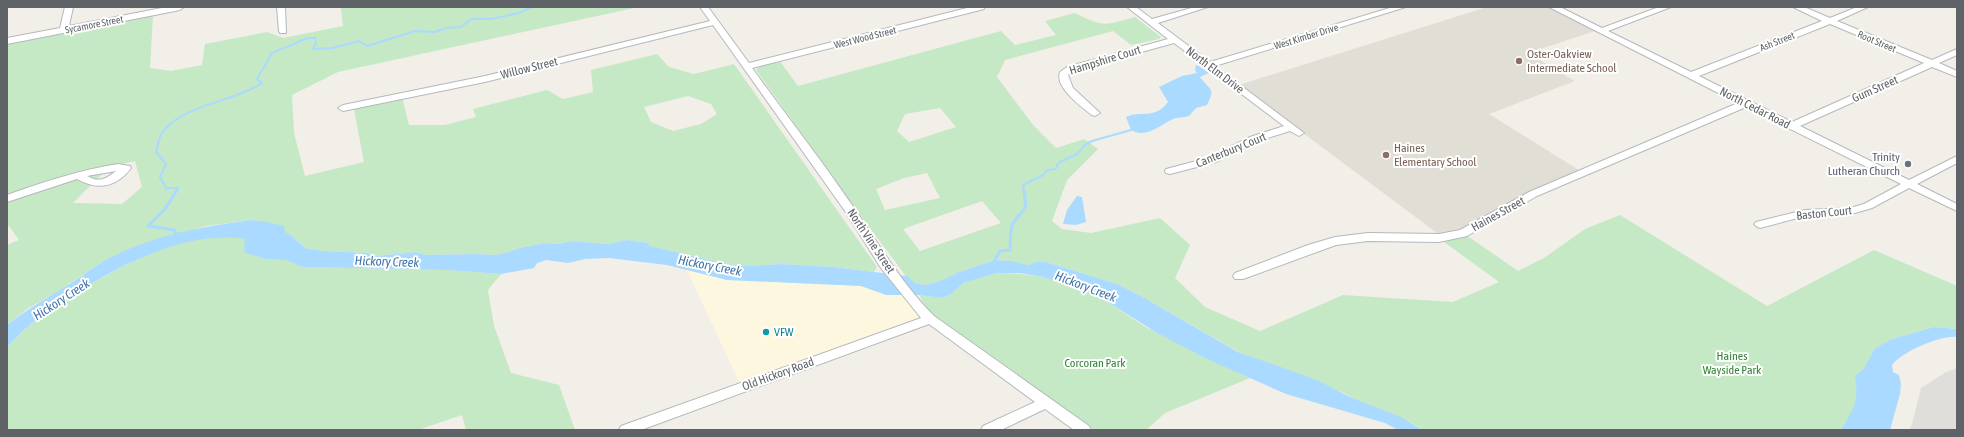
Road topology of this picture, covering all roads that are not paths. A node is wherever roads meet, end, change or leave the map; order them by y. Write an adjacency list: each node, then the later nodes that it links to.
1 (69, 7): 16 (street)
2 (180, 7): 16 (street, Sycamore Street)
3 (281, 7): 17 (street)
4 (704, 7): 14 (street, North Vine Street)
5 (981, 7): 24 (street, West Wood Street)
6 (1131, 7): 15 (street, North Elm Drive)
7 (1204, 7): 15 (street)
8 (1402, 7): 23 (street, West Kimber Drive)
9 (1553, 7): 18 (street, North Cedar Road)
10 (1667, 7): 18 (street)
11 (1797, 7): 13 (street, Root Street)
12 (1864, 7): 13 (street, Ash Street)
13 (1830, 21): 22 (street, Root Street); 26 (street, Ash Street)
14 (715, 22): 24 (street, North Vine Street); 28 (street, Willow Street)
15 (1151, 22): 19 (street, North Elm Drive)
16 (64, 30): 20 (street, Sycamore Street)
17 (283, 31)
18 (1601, 31): 26 (street, North Cedar Road)
19 (1175, 40): 23 (street, North Elm Drive); 29 (street, Hampshire Court)
20 (7, 41)
21 (1957, 52): 22 (street, Gum Street)
22 (1932, 64): 25 (street, Root Street); 30 (street, Gum Street)
23 (1209, 65): 31 (street, North Elm Drive)
24 (748, 66): 40 (street, North Vine Street)
25 (1957, 74)
26 (1690, 76): 27 (street, North Cedar Road)
27 (1746, 103): 30 (street, North Cedar Road); 39 (street, Haines Street)
28 (343, 108)
29 (1094, 113)
30 (1792, 126): 35 (street, North Cedar Road)
31 (1295, 130): 33 (street, Canterbury Court)
32 (1957, 159): 35 (street, Baston Court)
33 (1170, 171)
34 (79, 176): 36 (street)
35 (1908, 184): 37 (street, North Cedar Road); 38 (street, Baston Court)
36 (7, 200)
37 (1957, 208)
38 (1760, 224)
39 (1239, 276)
40 (930, 319): 41 (street, North Vine Street); 42 (street, Old Hickory Road)
41 (1045, 403): 43 (street); 44 (street, North Vine Street)
42 (626, 430)
43 (988, 430)
44 (1084, 430)

